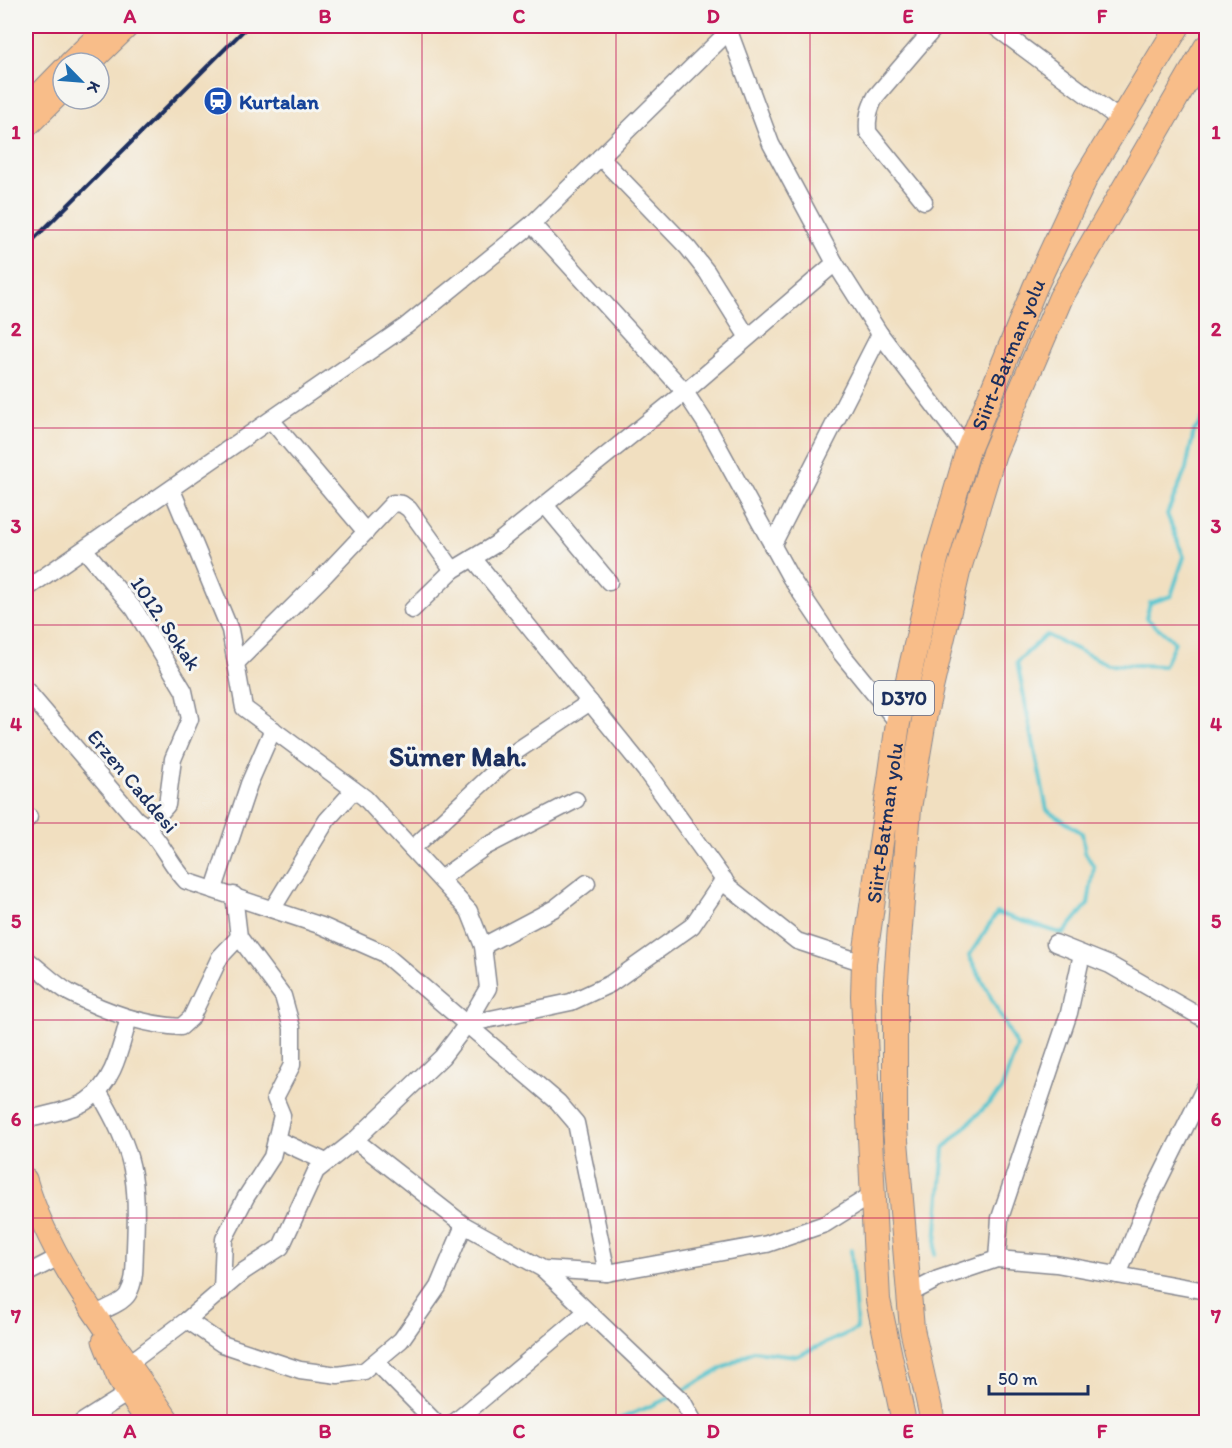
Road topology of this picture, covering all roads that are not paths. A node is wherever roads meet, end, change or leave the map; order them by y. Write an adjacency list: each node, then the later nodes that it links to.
1 (107, 26): 8 (main road)
2 (129, 26): 9 (main road)
3 (936, 26): 16 (street)
4 (994, 26): 13 (street)
5 (1178, 26): 13 (highway, Siirt-Batman yolu / D370)
6 (731, 28): 15 (street); 18 (street)
7 (1206, 47): 75 (highway, Siirt-Batman yolu / D370)
8 (81, 51)
9 (103, 51)
10 (51, 81): 12 (main road)
11 (51, 103): 14 (main road)
12 (26, 107)
13 (1119, 119): 23 (highway, Siirt-Batman yolu / D370)
14 (26, 128)
15 (600, 157): 17 (street); 20 (street)
16 (924, 201)
17 (532, 224): 21 (street); 22 (street)
18 (835, 263): 19 (street); 20 (street)
19 (880, 334): 23 (street); 27 (street)
20 (747, 336): 21 (street)
21 (685, 392): 25 (street); 27 (street)
22 (272, 420): 24 (street); 26 (street)
23 (968, 450): 37 (highway, Siirt-Batman yolu / D370)
24 (172, 490): 28 (street); 34 (street)
25 (545, 505): 29 (street); 31 (street)
26 (366, 532): 30 (street); 34 (street)
27 (772, 546): 37 (street)
28 (85, 550): 32 (street); 41 (street, 1012. Sokak)
29 (473, 558): 30 (street); 36 (street)
30 (453, 570): 33 (street)
31 (609, 582)
32 (26, 589)
33 (412, 610)
34 (237, 662): 38 (street)
35 (26, 690): 41 (street, Erzen Caddesi)
36 (590, 702): 42 (street); 44 (street)
37 (898, 723): 54 (highway, Siirt-Batman yolu / D370)
38 (273, 729): 39 (street); 46 (street)
39 (354, 790): 42 (street); 48 (street)
40 (576, 800): 43 (street)
41 (148, 827): 46 (street, Erzen Caddesi)
42 (412, 849): 43 (street)
43 (440, 879): 51 (street)
44 (724, 879): 54 (street); 57 (street)
45 (587, 883): 51 (street)
46 (214, 889): 47 (street, Erzen Caddesi)
47 (234, 895): 48 (street, Erzen Caddesi); 49 (street)
48 (273, 908): 57 (street, Erzen Caddesi)
49 (239, 937): 55 (street); 61 (street)
50 (1055, 943): 52 (street)
51 (483, 946): 57 (street)
52 (1083, 954): 56 (street); 68 (street)
53 (26, 959): 55 (street)
54 (864, 963): 65 (highway, Siirt-Batman yolu / D370)
55 (129, 1018): 59 (street)
56 (1206, 1020)
57 (467, 1024): 62 (street); 70 (street, Erzen Caddesi)
58 (1206, 1085): 72 (street)
59 (98, 1091): 60 (street); 77 (street)
60 (26, 1120)
61 (276, 1139): 63 (street); 73 (street)
62 (355, 1140): 63 (street); 66 (street)
63 (326, 1162): 73 (street)
64 (26, 1179): 67 (main road)
65 (873, 1194): 70 (street); 88 (highway, Siirt-Batman yolu / D370)
66 (464, 1226): 69 (street); 79 (street)
67 (59, 1257): 71 (street); 77 (main road)
68 (997, 1259): 72 (street); 75 (street)
69 (543, 1269): 70 (street); 76 (street)
70 (607, 1273)
71 (26, 1274)
72 (1118, 1275): 74 (street)
73 (222, 1290): 78 (street)
74 (1206, 1291)
75 (909, 1294): 89 (highway, Siirt-Batman yolu / D370)
76 (586, 1312): 86 (street); 87 (street)
77 (93, 1315): 80 (main road)
78 (187, 1320): 79 (street); 80 (street)
79 (376, 1362): 85 (street)
80 (123, 1368): 81 (main road); 84 (main road)
81 (128, 1393): 82 (street); 83 (main road)
82 (82, 1422)
83 (147, 1422)
84 (170, 1422)
85 (435, 1422)
86 (454, 1422)
87 (694, 1422)
88 (904, 1422)
89 (933, 1422)

